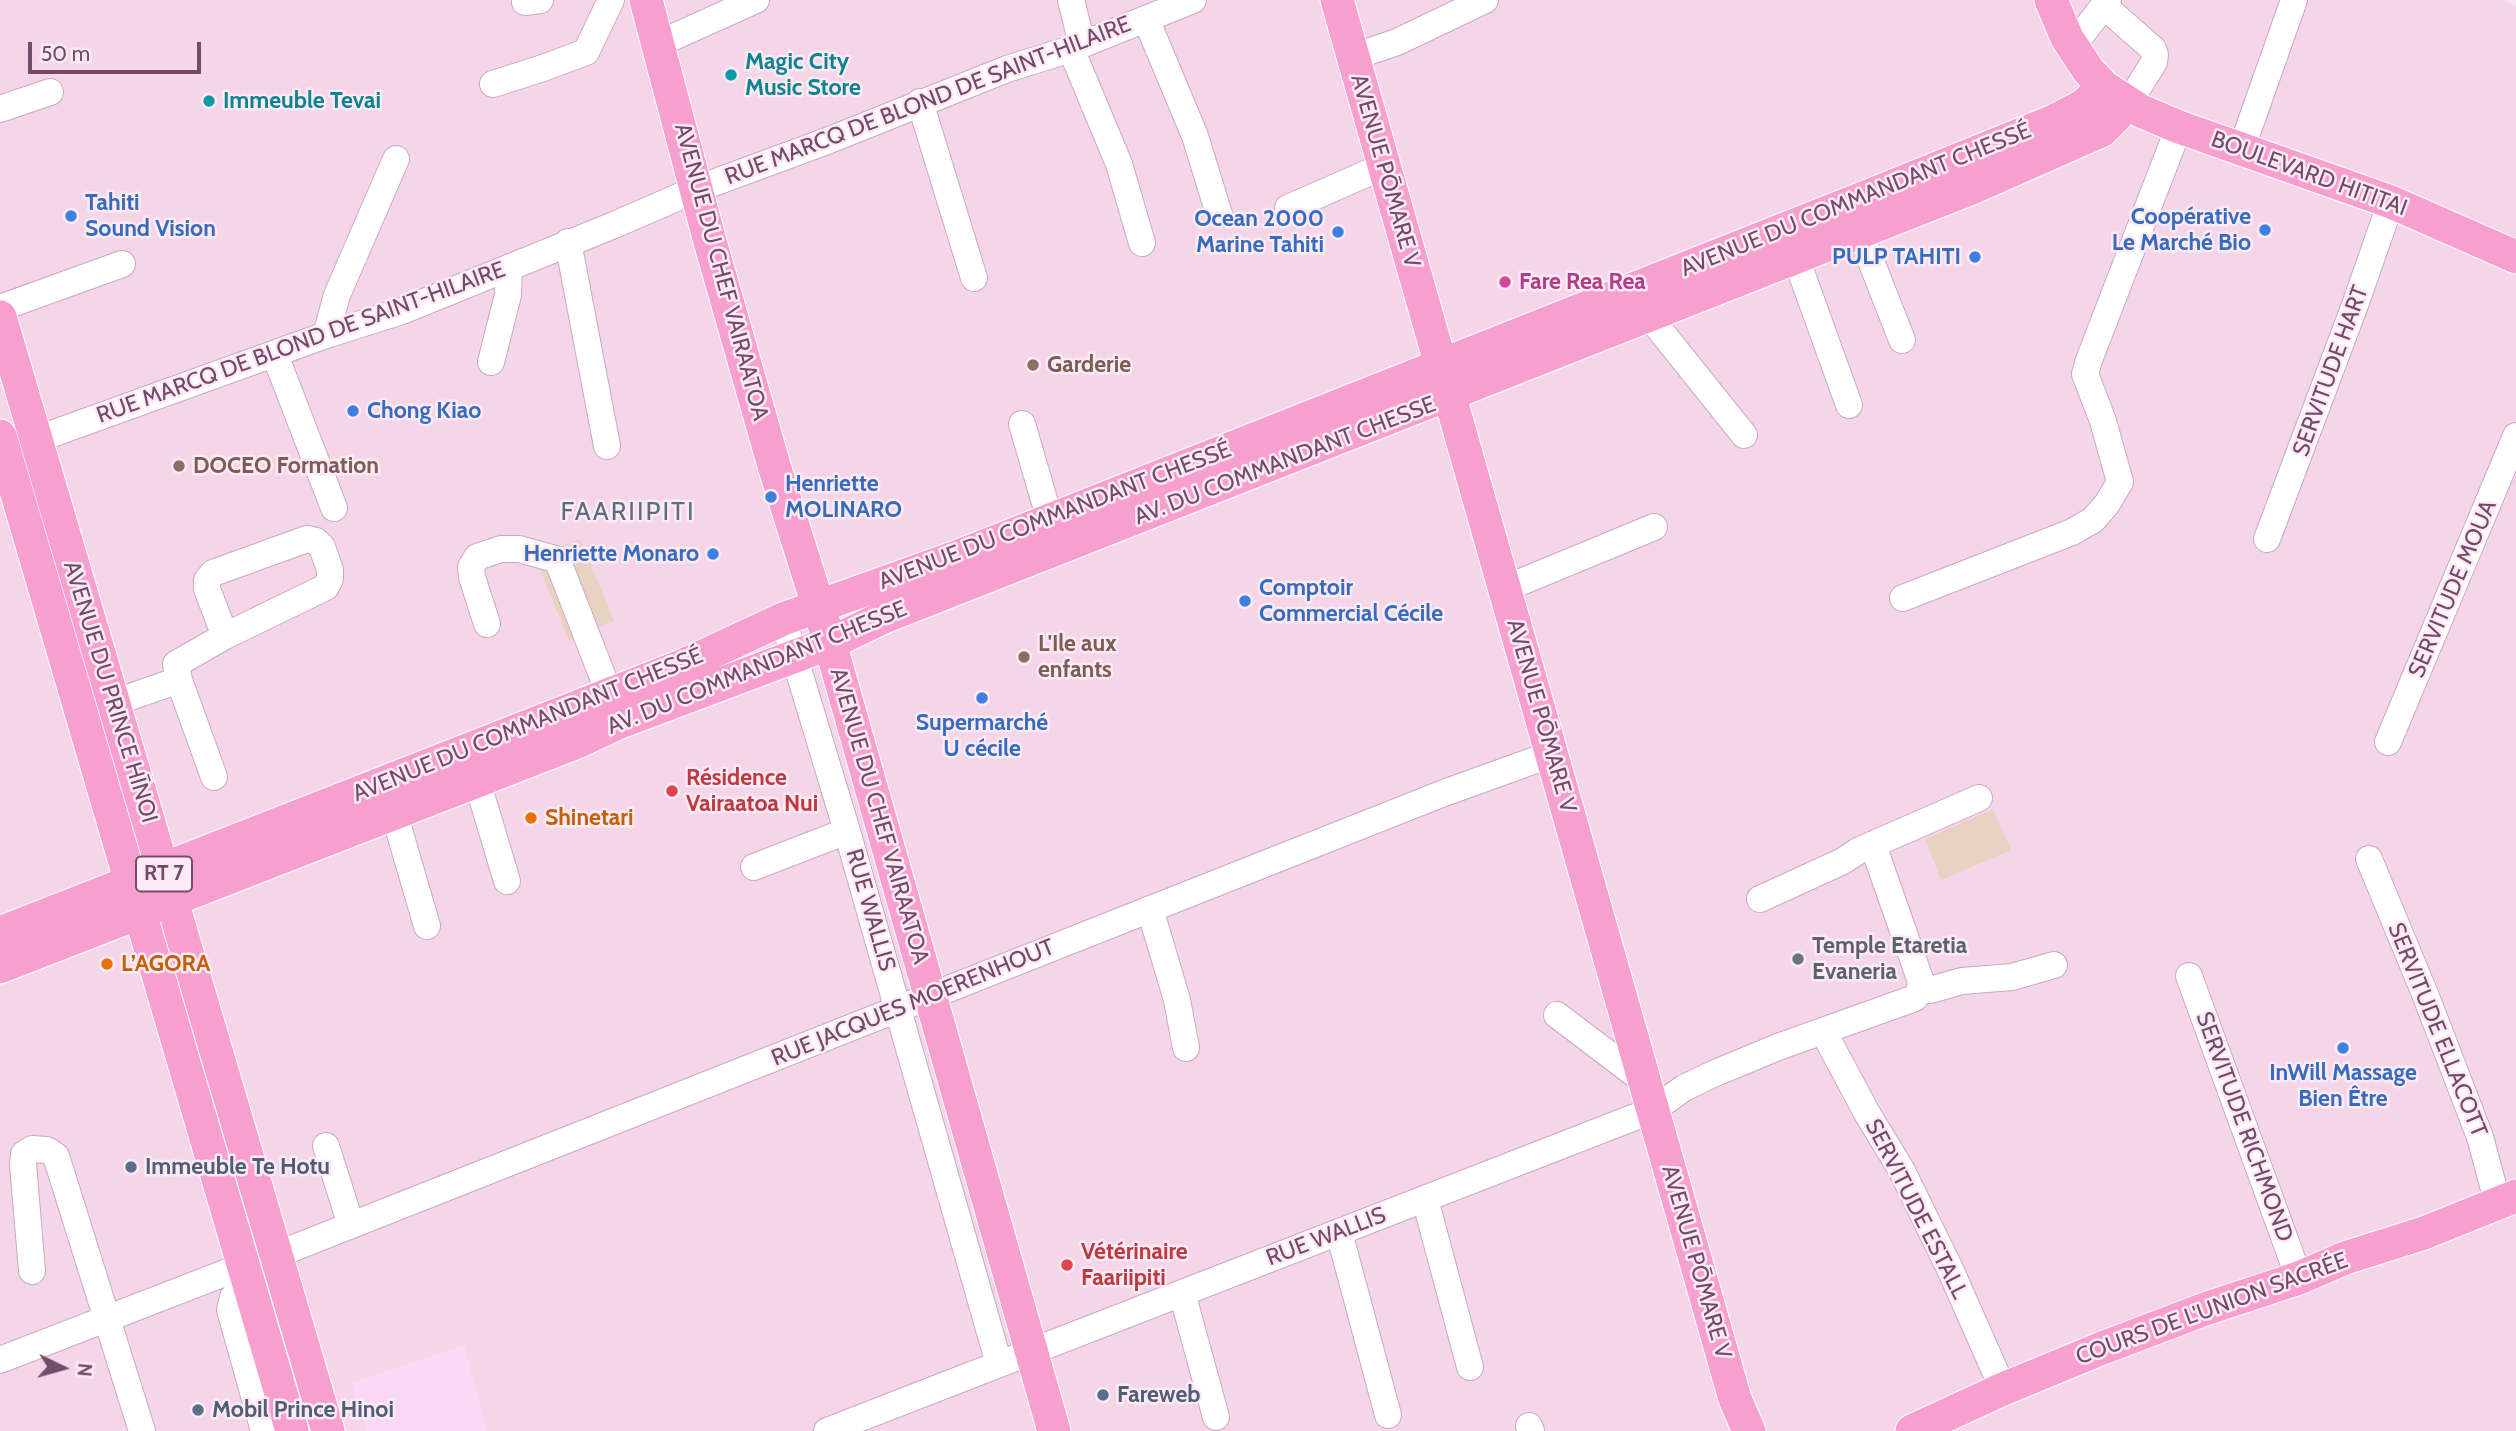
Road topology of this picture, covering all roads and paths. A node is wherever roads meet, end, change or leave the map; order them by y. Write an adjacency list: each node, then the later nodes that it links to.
1 (611, 0): 16 (street)
2 (646, 0): 12 (main road, AVENUE DU CHEF VAIRAATOA)
3 (756, 0): 12 (street)
4 (1071, 0): 13 (street)
5 (1193, 0): 11 (street, RUE MARCQ DE BLOND DE SAINT-HILAIRE)
6 (1337, 0): 15 (main road, AVENUE PŌMARE V)
7 (1485, 0): 15 (street)
8 (2051, 0): 14 (main road)
9 (2294, 0): 22 (street)
10 (2106, 3): 14 (street); 18 (street)
11 (1146, 19): 13 (street, RUE MARCQ DE BLOND DE SAINT-HILAIRE); 28 (street)
12 (658, 44): 25 (main road, AVENUE DU CHEF VAIRAATOA)
13 (1077, 46): 19 (street, RUE MARCQ DE BLOND DE SAINT-HILAIRE); 31 (street)
14 (2072, 47): 18 (main road)
15 (1353, 57): 24 (main road, AVENUE PŌMARE V)
16 (494, 84)
17 (50, 92): 20 (street)
18 (2116, 95): 21 (main road, BOULEVARD HITITAI); 29 (main road, AVENUE DU COMMANDANT CHESSÉ); 37 (main road, AVENUE DU COMMANDANT CHESSÉ)
19 (920, 102): 25 (street, RUE MARCQ DE BLOND DE SAINT-HILAIRE); 36 (street)
20 (0, 109)
21 (2179, 127): 22 (main road, BOULEVARD HITITAI); 62 (street)
22 (2241, 150): 26 (main road, BOULEVARD HITITAI)
23 (396, 159): 40 (street)
24 (1384, 166): 27 (street); 44 (main road, AVENUE PŌMARE V)
25 (697, 189): 30 (street, RUE MARCQ DE BLOND DE SAINT-HILAIRE); 63 (main road, AVENUE DU CHEF VAIRAATOA)
26 (2391, 202): 32 (main road, BOULEVARD HITITAI); 60 (street, SERVITUDE HART)
27 (1288, 208)
28 (1219, 214)
29 (1860, 233): 33 (main road, AVENUE DU COMMANDANT CHESSÉ); 41 (street)
30 (568, 242): 35 (street, RUE MARCQ DE BLOND DE SAINT-HILAIRE); 53 (street)
31 (1142, 243)
32 (2516, 257)
33 (1796, 258): 37 (main road, AVENUE DU COMMANDANT CHESSÉ); 47 (street)
34 (122, 264): 38 (street)
35 (509, 268): 40 (street, RUE MARCQ DE BLOND DE SAINT-HILAIRE); 43 (street)
36 (974, 278)
37 (1661, 299): 44 (main road, AVENUE DU COMMANDANT CHESSÉ); 45 (main road, AVENUE DU COMMANDANT CHESSÉ); 49 (street)
38 (0, 309)
39 (0, 317): 52 (main road, AVENUE DU PRINCE HĪNOI / RT 7)
40 (326, 335): 42 (street, RUE MARCQ DE BLOND DE SAINT-HILAIRE)
41 (1902, 340)
42 (275, 355): 52 (street, RUE MARCQ DE BLOND DE SAINT-HILAIRE); 57 (street)
43 (491, 362)
44 (1440, 365): 46 (main road, AVENUE PŌMARE V); 54 (main road, AVENUE DU COMMANDANT CHESSÉ)
45 (1514, 368): 46 (main road, AV. DU COMMANDANT CHESSE)
46 (1449, 396): 54 (main road, AV. DU COMMANDANT CHESSE); 61 (main road, AVENUE PŌMARE V)
47 (1849, 405)
48 (1021, 424): 58 (street)
49 (1744, 435)
50 (0, 436): 55 (main road, AVENUE DU PRINCE HĪNOI / RT 7)
51 (2516, 436): 73 (street, SERVITUDE MOUA)
52 (35, 440): 71 (main road, AVENUE DU PRINCE HĪNOI / RT 7)
53 (607, 446)
54 (1265, 452): 58 (main road, AVENUE DU COMMANDANT CHESSÉ); 67 (main road, AV. DU COMMANDANT CHESSE)
55 (5, 469): 85 (main road, AVENUE DU PRINCE HĪNOI / RT 7)
56 (2516, 470): 69 (street, SERVITUDE MOUA)
57 (334, 508)
58 (1050, 520): 63 (main road, AVENUE DU COMMANDANT CHESSÉ)
59 (1654, 527): 61 (street)
60 (2267, 539)
61 (1504, 589): 74 (main road, AVENUE PŌMARE V)
62 (1903, 598)
63 (818, 608): 64 (main road, AVENUE DU COMMANDANT CHESSÉ); 67 (main road, AVENUE DU CHEF VAIRAATOA)
64 (783, 619): 68 (street, RUE WALLIS); 72 (main road, AVENUE DU COMMANDANT CHESSÉ)
65 (487, 624): 72 (street)
66 (225, 636): 66 (street); 70 (street)
67 (830, 643): 68 (main road, AV. DU COMMANDANT CHESSE); 94 (main road, AVENUE DU CHEF VAIRAATOA)
68 (795, 656): 72 (main road, AV. DU COMMANDANT CHESSE); 79 (street, RUE WALLIS)
69 (2439, 661)
70 (179, 680): 71 (street); 75 (street)
71 (113, 703): 84 (main road, AVENUE DU PRINCE HĪNOI / RT 7)
72 (615, 708): 76 (main road, AV. DU COMMANDANT CHESSE); 84 (main road, AVENUE DU COMMANDANT CHESSÉ)
73 (2388, 742)
74 (1552, 754): 87 (street, RUE JACQUES MOERENHOUT); 99 (main road, AVENUE PŌMARE V)
75 (215, 777)
76 (477, 781): 78 (main road, AV. DU COMMANDANT CHESSE); 83 (street)
77 (1979, 798): 80 (street)
78 (394, 813): 84 (main road, AV. DU COMMANDANT CHESSE); 88 (street)
79 (847, 831): 82 (street); 95 (street, RUE WALLIS)
80 (1873, 845): 86 (street); 93 (street)
81 (2369, 859): 102 (street, SERVITUDE ELLACOTT)
82 (754, 867)
83 (507, 881)
84 (167, 885): 85 (main road, AV. DU COMMANDANT CHESSE); 105 (main road, AVENUE DU PRINCE HĪNOI / RT 7)
85 (135, 898): 89 (main road); 91 (main road, AV. DU COMMANDANT CHESSE); 107 (main road, AVENUE DU PRINCE HĪNOI / RT 7)
86 (1760, 899)
87 (1150, 909): 94 (street, RUE JACQUES MOERENHOUT); 98 (street)
88 (427, 926)
89 (0, 933)
90 (2054, 965): 93 (street)
91 (0, 967)
92 (2189, 976): 108 (street, SERVITUDE RICHMOND)
93 (1921, 989): 97 (street, RUE WALLIS)
94 (929, 996): 95 (street, RUE JACQUES MOERENHOUT); 111 (main road, AVENUE DU CHEF VAIRAATOA)
95 (899, 1009): 103 (street, RUE JACQUES MOERENHOUT); 113 (street, RUE WALLIS)
96 (1557, 1015): 99 (street)
97 (1824, 1031): 99 (street, RUE WALLIS); 115 (street, SERVITUDE ESTALL)
98 (1186, 1048)
99 (1648, 1095): 101 (street, RUE WALLIS); 124 (main road, AVENUE PŌMARE V)
100 (326, 1146): 103 (street)
101 (1425, 1199): 104 (street, RUE WALLIS); 114 (street)
102 (2507, 1200): 108 (main road, COURS DE L'UNION SACRÉE)
103 (351, 1225): 105 (street, RUE JACQUES MOERENHOUT)
104 (1339, 1232): 109 (street, RUE WALLIS); 116 (street)
105 (276, 1255): 121 (main road, AVENUE DU PRINCE HĪNOI / RT 7)
106 (32, 1271): 110 (street)
107 (246, 1275): 110 (street); 119 (street); 120 (main road, AVENUE DU PRINCE HĪNOI / RT 7)
108 (2299, 1278): 115 (main road, COURS DE L'UNION SACRÉE)
109 (1182, 1293): 111 (street, RUE WALLIS); 117 (street)
110 (108, 1319): 112 (street); 118 (street)
111 (1031, 1353): 113 (street, RUE WALLIS); 123 (main road, AVENUE DU CHEF VAIRAATOA)
112 (0, 1360)
113 (999, 1364): 122 (street, RUE WALLIS)
114 (1470, 1367)
115 (2003, 1389): 125 (main road, COURS DE L'UNION SACRÉE)
116 (1388, 1415)
117 (1216, 1417)
118 (142, 1431)
119 (264, 1431)
120 (292, 1431)
121 (328, 1431)
122 (827, 1431)
123 (1054, 1431)
124 (1749, 1431)
125 (1912, 1431)

